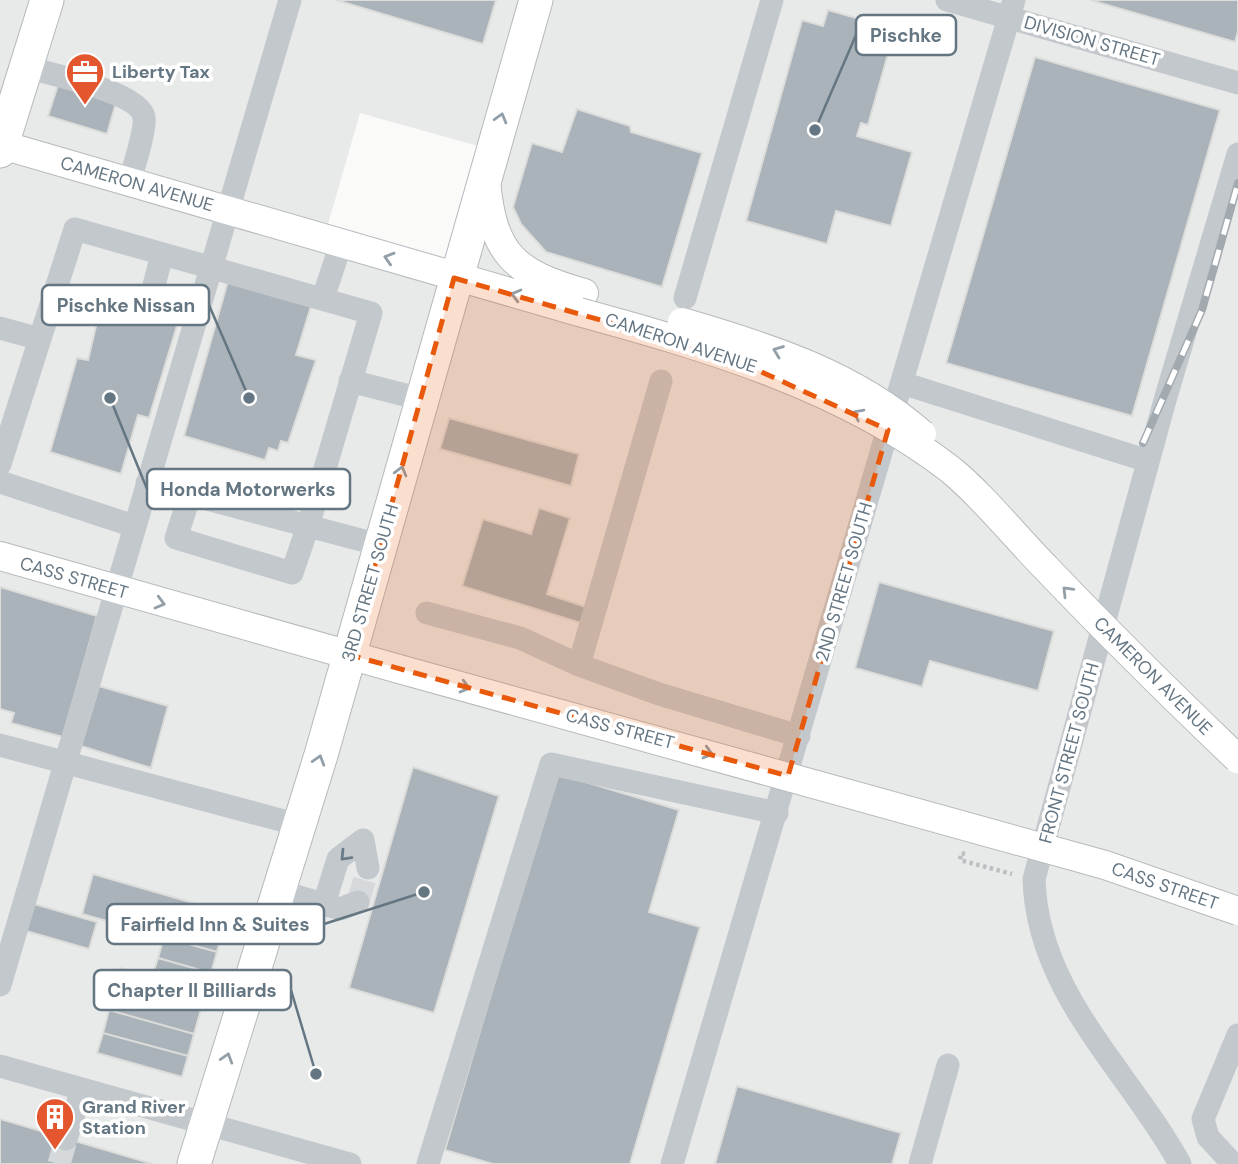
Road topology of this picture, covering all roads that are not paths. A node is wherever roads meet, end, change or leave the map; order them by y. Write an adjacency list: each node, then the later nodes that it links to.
1 (47, 0): 8 (highway)
2 (290, 0): 13 (street)
3 (536, 0): 11 (highway, 3RD STREET SOUTH, one-way to 3)
4 (772, 0): 19 (street)
5 (947, 0): 6 (street, DIVISION STREET)
6 (1011, 9): 7 (street, DIVISION STREET); 26 (street, 2ND STREET SOUTH)
7 (1238, 83)
8 (15, 86): 9 (highway); 12 (street)
9 (1, 148): 12 (main road, CAMERON AVENUE)
10 (1238, 154): 28 (street, FRONT STREET SOUTH)
11 (485, 172): 17 (highway, 3RD STREET SOUTH); 20 (main road)
12 (130, 182): 13 (main road, CAMERON AVENUE)
13 (230, 211): 14 (main road, CAMERON AVENUE); 16 (street)
14 (341, 244): 17 (main road, CAMERON AVENUE, one-way to 14); 18 (street)
15 (162, 255): 16 (street); 21 (street); 23 (street)
16 (212, 270): 18 (street); 31 (street)
17 (454, 278): 20 (main road, CAMERON AVENUE, one-way to 17); 27 (highway, 3RD STREET SOUTH)
18 (323, 298): 24 (street)
19 (685, 298)
20 (581, 302): 43 (main road, CAMERON AVENUE, one-way to 20, bridge)
21 (149, 304)
22 (0, 328): 23 (street)
23 (40, 339): 29 (street)
24 (350, 381): 27 (street); 34 (street)
25 (661, 381): 40 (street)
26 (902, 383): 28 (street); 41 (street, 2ND STREET SOUTH)
27 (421, 399): 35 (highway, 3RD STREET SOUTH, one-way to 27)
28 (1148, 461): 48 (street, FRONT STREET SOUTH)
29 (0, 464)
30 (0, 482): 33 (street)
31 (147, 483): 32 (street); 33 (street)
32 (190, 495): 34 (street); 34 (street)
33 (134, 526): 37 (street)
34 (308, 526): 35 (street)
35 (380, 545): 39 (highway, 3RD STREET SOUTH)
36 (0, 556): 37 (main road, CASS STREET)
37 (114, 590): 39 (main road, CASS STREET, one-way to 39); 44 (street)
38 (427, 613): 40 (street)
39 (350, 655): 47 (highway, 3RD STREET SOUTH, one-way to 39); 53 (main road, CASS STREET, one-way to 53, bridge)
40 (579, 665): 41 (street)
41 (799, 736): 45 (street, 2ND STREET SOUTH)
42 (0, 745): 44 (street)
43 (1238, 759)
44 (65, 760): 47 (street); 54 (street)
45 (789, 772): 46 (street, 2ND STREET SOUTH); 48 (street)
46 (777, 813): 65 (street); 66 (street, 2ND STREET SOUTH)
47 (299, 825): 50 (highway, 3RD STREET SOUTH)
48 (1044, 844): 62 (street, FRONT STREET SOUTH)
49 (368, 868): 52 (street, one-way to 52)
50 (279, 891): 52 (street); 59 (highway, 3RD STREET SOUTH, one-way to 50)
51 (358, 902): 52 (street)
52 (324, 904)
53 (1238, 911)
54 (0, 985)
55 (1238, 1035): 60 (street)
56 (948, 1065): 67 (street)
57 (0, 1066): 58 (street)
58 (82, 1089): 59 (street); 61 (street)
59 (207, 1123): 63 (highway, 3RD STREET SOUTH); 64 (street)
60 (1208, 1137): 62 (street); 68 (street)
61 (66, 1139)
62 (1178, 1160)
63 (194, 1164)
64 (350, 1164)
65 (428, 1164)
66 (673, 1164)
67 (920, 1164)
68 (1233, 1164)

